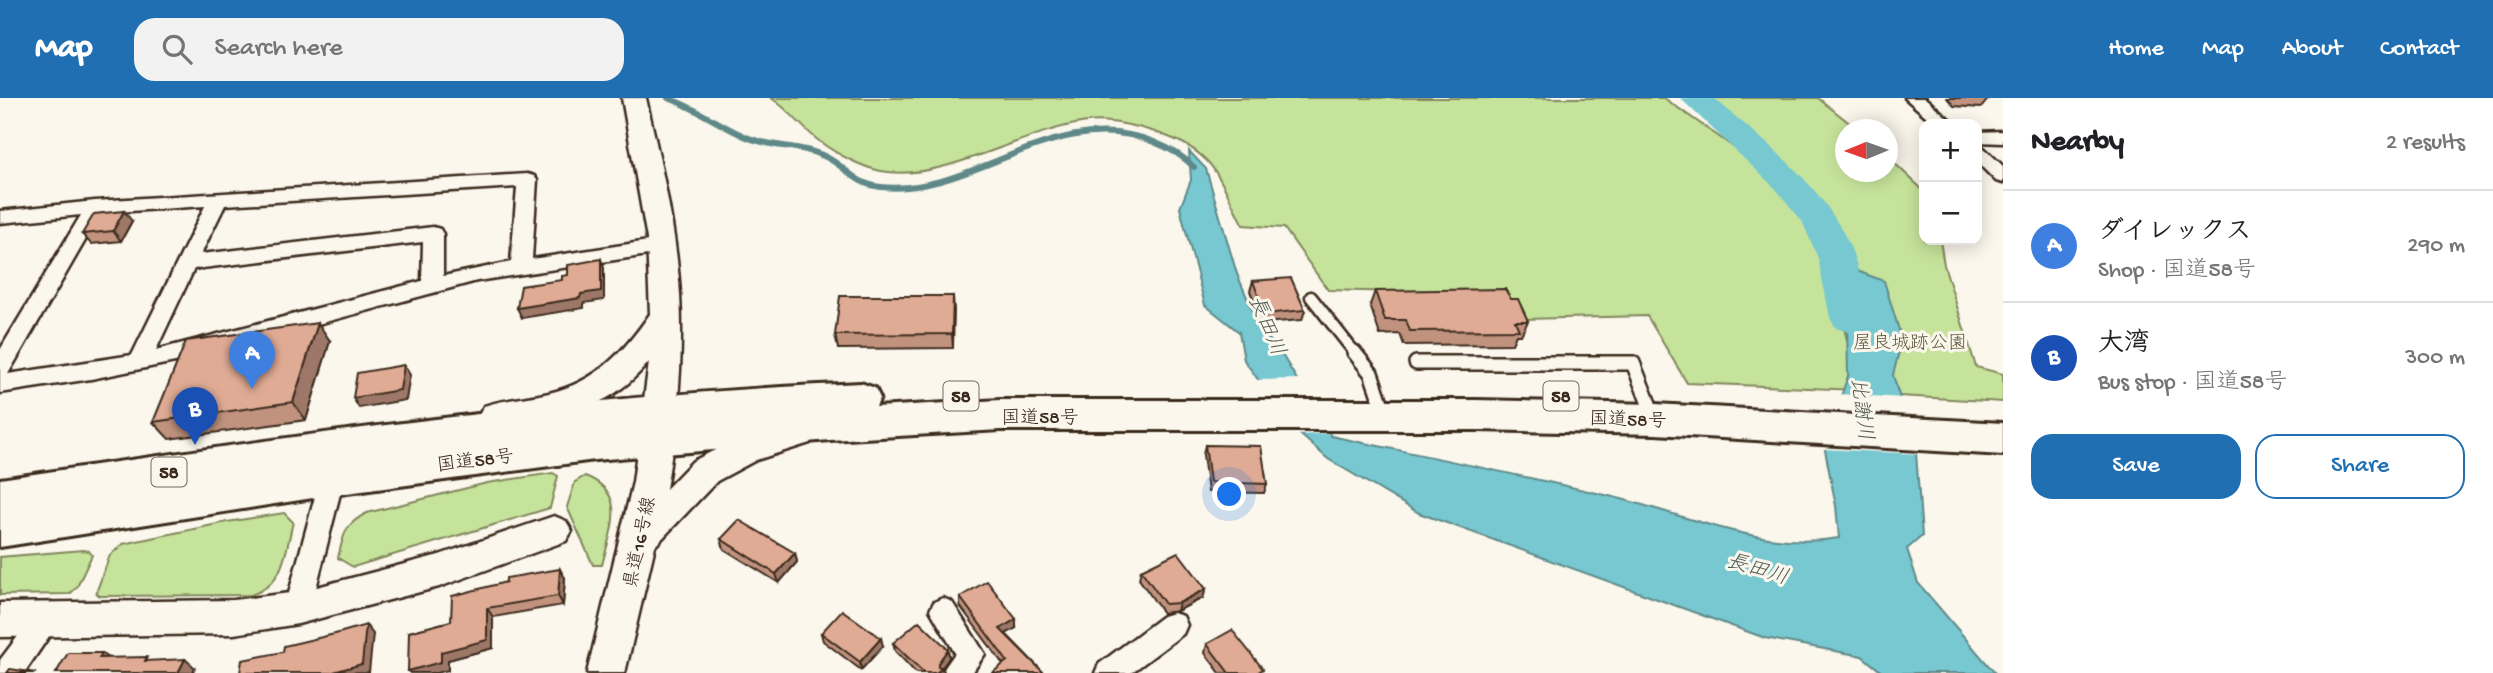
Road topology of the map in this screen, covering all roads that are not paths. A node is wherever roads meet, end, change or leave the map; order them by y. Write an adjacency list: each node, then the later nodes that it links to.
1 (634, 98): 11 (street, 県道16号線)
2 (1914, 98): 3 (street)
3 (1940, 119)
4 (1982, 137): 5 (street)
5 (2003, 138)
6 (1982, 157): 7 (street)
7 (2003, 177)
8 (218, 199): 9 (street); 12 (street); 13 (street)
9 (95, 207): 10 (street); 19 (street)
10 (0, 217)
11 (659, 234): 13 (street); 16 (street, 県道16号線)
12 (187, 263): 14 (street); 17 (street)
13 (521, 267): 14 (street)
14 (432, 285): 17 (street)
15 (1311, 298): 21 (lane)
16 (665, 316): 25 (street, 県道16号線); 28 (street)
17 (139, 362): 20 (street)
18 (1416, 363): 23 (lane)
19 (0, 369)
20 (0, 384)
21 (1382, 404): 22 (highway, 国道58号 / 58); 23 (highway, 国道58号 / 58)
22 (1268, 406): 25 (highway, 国道58号 / 58); 27 (highway, 国道58号 / 58)
23 (1650, 408): 26 (highway, 国道58号 / 58)
24 (2003, 418): 26 (highway, 国道58号 / 58)
25 (659, 423): 27 (highway, 国道58号 / 58); 28 (highway, 国道58号 / 58); 30 (highway, 国道58号 / 58); 34 (street, 県道16号線)
26 (1931, 424): 29 (highway, 国道58号 / 58)
27 (830, 425): 34 (street)
28 (434, 435): 31 (highway, 国道58号 / 58)
29 (2003, 439)
30 (332, 478): 32 (highway, 国道58号 / 58); 35 (street)
31 (0, 496)
32 (0, 529)
33 (554, 531): 35 (street)
34 (641, 537): 41 (street, 県道16号線)
35 (298, 608): 38 (street)
36 (943, 610): 42 (street)
37 (0, 620): 38 (street)
38 (47, 621): 40 (street)
39 (1173, 625): 43 (street)
40 (7, 673)
41 (606, 673)
42 (956, 673)
43 (1110, 673)

